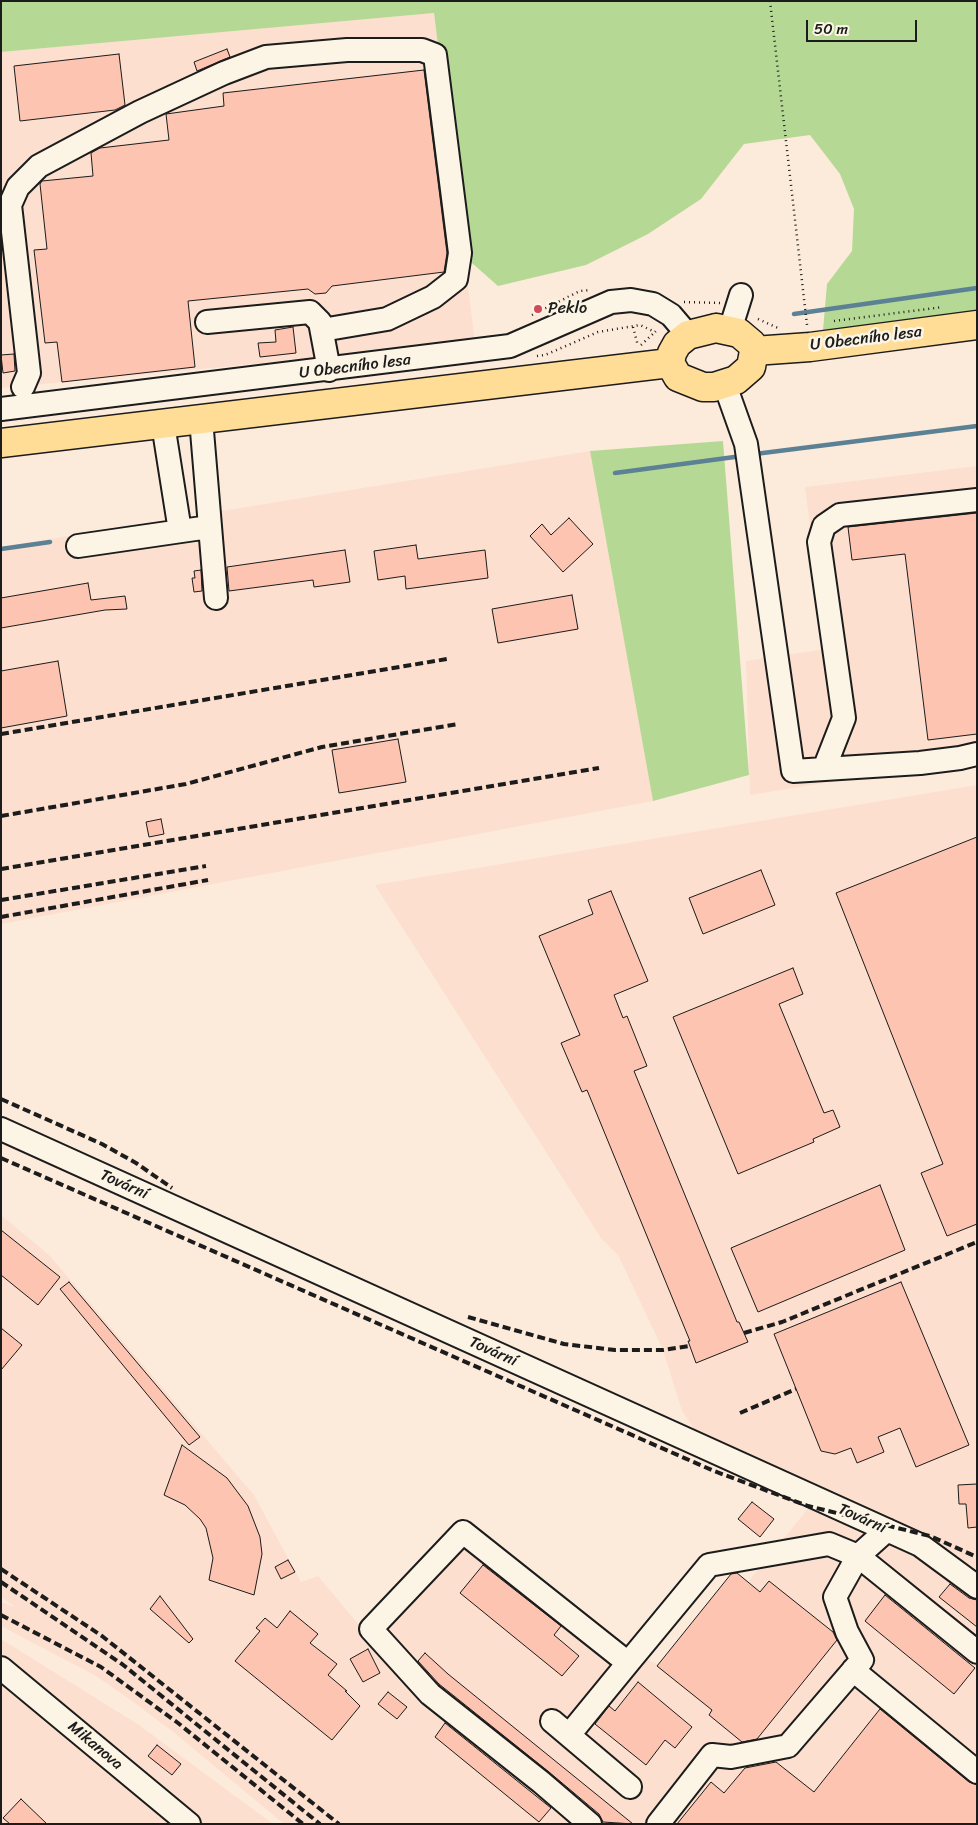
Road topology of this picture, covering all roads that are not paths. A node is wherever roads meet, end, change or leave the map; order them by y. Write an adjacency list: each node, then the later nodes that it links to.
1 (741, 295): 5 (street)
2 (207, 322): 4 (street)
3 (977, 325): 7 (main road, U Obecního lesa)
4 (322, 330): 9 (street); 11 (street)
5 (730, 330): 6 (main road); 7 (main road)
6 (688, 335): 8 (main road); 9 (street, U Obecního lesa)
7 (754, 351): 10 (main road)
8 (670, 363): 10 (main road); 13 (main road, U Obecního lesa)
9 (329, 370): 12 (street, U Obecního lesa)
10 (725, 385): 22 (street)
11 (23, 387)
12 (1, 409)
13 (201, 419): 14 (main road, U Obecního lesa); 17 (street)
14 (163, 424): 15 (main road, U Obecního lesa); 18 (street)
15 (1, 442)
16 (977, 500): 22 (street)
17 (209, 527): 18 (street); 20 (street)
18 (180, 531): 19 (street)
19 (78, 546)
20 (216, 598)
21 (977, 754): 22 (street)
22 (824, 769)
23 (1, 1129): 24 (street, Tovární)
24 (887, 1530): 25 (street); 26 (street, Tovární)
25 (858, 1556): 27 (street); 28 (street); 30 (street)
26 (977, 1587)
27 (977, 1652)
28 (628, 1662): 32 (street); 34 (street)
29 (1, 1668): 33 (street, Mikanova)
30 (853, 1670): 31 (street); 35 (street)
31 (977, 1772)
32 (630, 1787)
33 (189, 1824)
34 (590, 1824)
35 (658, 1824)

